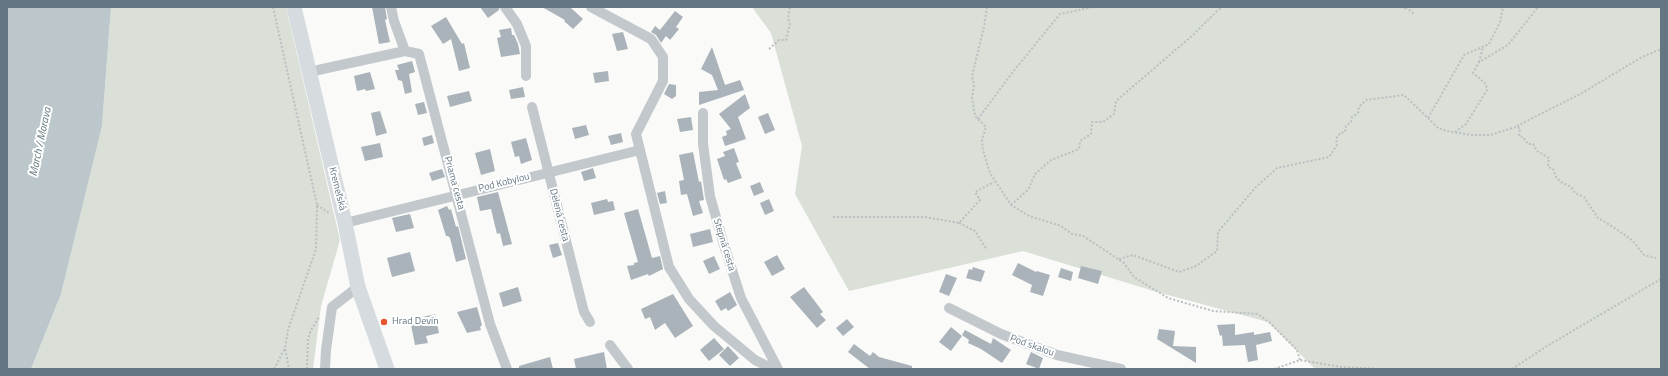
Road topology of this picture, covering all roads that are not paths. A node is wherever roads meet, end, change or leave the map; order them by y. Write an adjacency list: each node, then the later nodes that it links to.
1 (294, 7): 6 (street, Kremeľská)
2 (392, 7): 5 (street)
3 (505, 7): 7 (street)
4 (591, 7): 10 (street)
5 (405, 51): 6 (street); 12 (street, Priama cesta)
6 (309, 72): 13 (street, Kremeľská)
7 (526, 76)
8 (532, 107): 11 (street, Delená cesta)
9 (703, 113): 23 (street, Stepná cesta)
10 (640, 150): 11 (street, Pod Kobylou); 22 (street)
11 (548, 172): 12 (street, Pod Kobylou); 16 (street, Delená cesta)
12 (457, 195): 13 (street, Pod Kobylou); 20 (street, Priama cesta)
13 (345, 223): 14 (street, Kremeľská)
14 (358, 286): 18 (street); 19 (street, Kremeľská)
15 (949, 308): 24 (street, Pod skalou)
16 (590, 322)
17 (610, 345): 21 (street)
18 (325, 369)
19 (387, 369)
20 (507, 369)
21 (628, 369)
22 (773, 369)
23 (778, 369)
24 (1121, 369)

